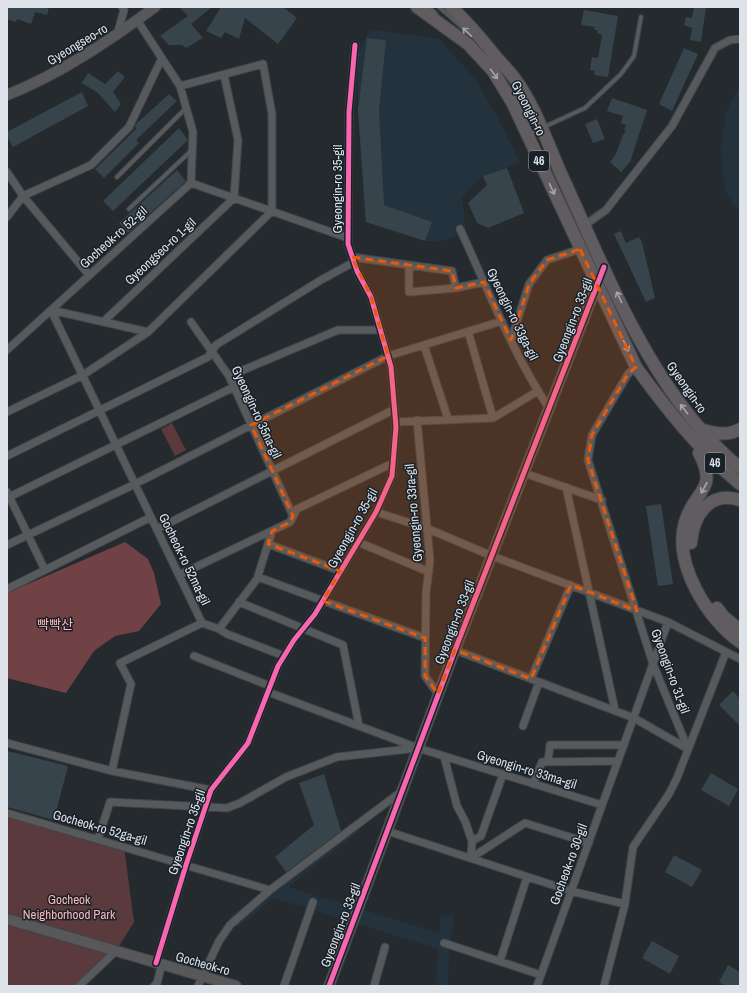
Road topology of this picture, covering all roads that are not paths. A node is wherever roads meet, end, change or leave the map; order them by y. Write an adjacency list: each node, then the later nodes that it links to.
1 (122, 7): 9 (street)
2 (155, 7): 8 (street, Gyeongseo-ro)
3 (417, 7): 11 (main road, Gyeongin-ro / 46)
4 (428, 7): 11 (lane)
5 (439, 7): 13 (lane, one-way to 5)
6 (451, 7): 13 (main road, Gyeongin-ro / 46)
7 (641, 17): 19 (lane)
8 (137, 20): 9 (street, Gyeongseo-ro); 14 (street)
9 (117, 35): 17 (street, Gyeongseo-ro)
10 (740, 39): 30 (street)
11 (468, 44): 20 (main road, Gyeongin-ro / 46, one-way to 20)
12 (355, 45): 32 (street, Gyeongin-ro 35-gil)
13 (496, 57): 19 (main road, Gyeongin-ro / 46)
14 (162, 58): 16 (street); 25 (street)
15 (224, 75): 16 (street); 26 (street); 28 (street)
16 (180, 86): 18 (street)
17 (7, 95)
18 (187, 108): 21 (street); 23 (lane)
19 (541, 130): 20 (lane); 30 (main road, Gyeongin-ro / 46)
20 (527, 135): 33 (main road, Gyeongin-ro / 46, one-way to 33)
21 (192, 149): 24 (street); 27 (lane)
22 (7, 172): 25 (street)
23 (117, 177)
24 (191, 183): 26 (street); 37 (street, Gocheok-ro 52-gil)
25 (23, 196): 29 (street); 37 (street)
26 (234, 198): 28 (street); 43 (street, Gyeongseo-ro 1-gil)
27 (129, 209)
28 (272, 211): 32 (street); 47 (street)
29 (7, 216)
30 (584, 225): 36 (main road, Gyeongin-ro / 46)
31 (460, 229): 38 (street, Gyeongin-ro 33ga-gil)
32 (348, 238): 34 (street, Gyeongin-ro 35-gil)
33 (580, 249): 39 (main road, Gyeongin-ro / 46); 48 (street)
34 (353, 260): 35 (street); 45 (street, Gyeongin-ro 35-gil); 51 (street)
35 (409, 265): 40 (street); 40 (street)
36 (604, 267): 39 (street, Gyeongin-ro 33-gil); 67 (main road, Gyeongin-ro / 46, one-way to 36)
37 (89, 275): 41 (street, Gocheok-ro 52-gil)
38 (484, 282): 40 (street); 42 (street, Gyeongin-ro 33ga-gil)
39 (597, 285): 53 (main road, Gyeongin-ro / 46, one-way to 53); 58 (street, Gyeongin-ro 33-gil)
40 (456, 288)
41 (51, 310): 43 (street); 50 (street, Gocheok-ro 52-gil); 54 (street, Gocheok-ro 52ma-gil)
42 (502, 321): 46 (street); 48 (street, Gyeongin-ro 33ga-gil)
43 (103, 322): 47 (street)
44 (190, 322): 51 (street, Gyeongin-ro 35na-gil)
45 (380, 330): 52 (street, Gyeongin-ro 35-gil); 55 (street)
46 (468, 331): 49 (street); 62 (street)
47 (148, 332): 54 (street)
48 (511, 340): 57 (street, Gyeongin-ro 33ga-gil)
49 (424, 345): 52 (street); 63 (street)
50 (7, 350)
51 (211, 350): 55 (street, Gyeongin-ro 35na-gil); 60 (street)
52 (388, 356): 59 (street, Gyeongin-ro 35-gil); 66 (street)
53 (636, 367): 69 (main road, Gyeongin-ro / 46); 80 (street, Gyeongin-ro 31-gil)
54 (83, 375): 60 (street, Gocheok-ro 52ma-gil); 61 (street)
55 (230, 376): 56 (street, Gyeongin-ro 35na-gil)
56 (234, 386): 66 (street, Gyeongin-ro 35na-gil); 70 (street)
57 (538, 391): 58 (street, Gyeongin-ro 33ga-gil); 62 (street)
58 (549, 408): 75 (street, Gyeongin-ro 33-gil)
59 (395, 409): 65 (street, Gyeongin-ro 35-gil); 74 (street)
60 (100, 410): 70 (street, Gocheok-ro 52ma-gil); 71 (street)
61 (7, 412)
62 (493, 418): 63 (street)
63 (448, 419): 64 (street)
64 (417, 420): 65 (street); 85 (street, Gyeongin-ro 33ra-gil)
65 (396, 422): 72 (street, Gyeongin-ro 35-gil)
66 (251, 425): 74 (street, Gyeongin-ro 35na-gil); 76 (street)
67 (700, 429): 68 (main road); 73 (main road, Gyeongin-ro / 46)
68 (740, 429)
69 (692, 440): 77 (main road, Gyeongin-ro / 46); 110 (main road, one-way to 110)
70 (117, 445): 76 (street, Gocheok-ro 52ma-gil); 79 (street)
71 (7, 456)
72 (393, 463): 82 (street, Gyeongin-ro 35-gil); 83 (street)
73 (740, 468)
74 (272, 471): 83 (street, Gyeongin-ro 35na-gil); 86 (street)
75 (524, 473): 78 (street); 92 (street, Gyeongin-ro 33-gil)
76 (135, 484): 84 (street, Gocheok-ro 52ma-gil); 88 (street)
77 (740, 484)
78 (566, 487): 80 (street); 100 (street)
79 (8, 496): 88 (street)
80 (602, 500): 103 (street, Gyeongin-ro 31-gil)
81 (740, 500): 108 (main road)
82 (376, 512): 85 (street, Gyeongin-ro 35-gil); 89 (street, Gyeongin-ro 35-gil)
83 (293, 516): 87 (street)
84 (151, 517): 86 (street, Gocheok-ro 52ma-gil); 93 (street)
85 (426, 528): 92 (street); 95 (street, Gyeongin-ro 33ra-gil)
86 (157, 529): 96 (street, Gocheok-ro 52ma-gil)
87 (272, 531): 90 (street); 96 (street)
88 (28, 534): 91 (street); 93 (street)
89 (358, 542): 94 (street, Gyeongin-ro 35-gil); 95 (street, Gyeongin-ro 35-gil)
90 (268, 544): 94 (street, Gyeongin-ro 35-gil); 97 (street)
91 (7, 545)
92 (492, 556): 98 (street, Gyeongin-ro 31-gil); 111 (street, Gyeongin-ro 33-gil)
93 (45, 570): 99 (street)
94 (340, 571): 101 (street, Gyeongin-ro 35-gil)
95 (429, 572): 109 (street, Gyeongin-ro 33ra-gil)
96 (179, 575): 104 (street, Gocheok-ro 52ma-gil)
97 (258, 577): 101 (street); 102 (street)
98 (571, 585): 100 (street, Gyeongin-ro 31-gil); 117 (street)
99 (7, 589)
100 (589, 592): 103 (street, Gyeongin-ro 31-gil); 121 (street)
101 (322, 601): 106 (street, Gyeongin-ro 35-gil); 109 (street)
102 (239, 602): 106 (street); 107 (street)
103 (637, 611): 105 (street, Gyeongin-ro 31-gil); 116 (street, Gyeongin-ro 31-gil)
104 (202, 622): 107 (street); 132 (street, Gocheok-ro 52ma-gil)
105 (668, 622): 112 (street, Gyeongin-ro 31-gil); 116 (street, Gocheok-ro 30-gil)
106 (303, 628): 114 (street, Gyeongin-ro 35-gil); 123 (street)
107 (219, 629): 114 (street)
108 (740, 630)
109 (425, 638): 120 (street, Gyeongin-ro 33ra-gil)
110 (740, 642)
111 (455, 650): 117 (street); 120 (street, Gyeongin-ro 33-gil)
112 (726, 652): 115 (street, Gyeongin-ro 31-gil); 128 (street)
113 (194, 656): 119 (street)
114 (284, 656): 119 (street, Gyeongin-ro 35-gil)
115 (740, 659)
116 (653, 664): 122 (street, Gocheok-ro 30-gil); 128 (street, Gyeongin-ro 31-gil)
117 (531, 679): 118 (street)
118 (539, 682): 121 (street); 124 (street)
119 (269, 689): 123 (street); 135 (street, Gyeongin-ro 35-gil)
120 (438, 694): 127 (street, Gyeongin-ro 33-gil)
121 (615, 710): 122 (street)
122 (634, 718): 126 (street, Gocheok-ro 30-gil); 128 (street)
123 (359, 726): 127 (street)
124 (523, 726)
125 (7, 743): 132 (street)
126 (624, 745): 130 (street, Gocheok-ro 30-gil); 131 (street)
127 (418, 748): 129 (street, Gyeongin-ro 33ma-gil); 136 (street, Gyeongin-ro 33-gil); 138 (street, Gyeongin-ro 35-gil)
128 (688, 749): 150 (street)
129 (444, 756): 133 (street, Gyeongin-ro 33ma-gil); 142 (street)
130 (618, 761): 131 (street); 137 (street, Gocheok-ro 30-gil)
131 (548, 762): 134 (street)
132 (112, 771): 135 (street)
133 (502, 774): 134 (street, Gyeongin-ro 33ma-gil); 142 (street)
134 (534, 784): 137 (street, Gyeongin-ro 33ma-gil)
135 (211, 790): 138 (street, Gyeongin-ro 35-gil)
136 (402, 791): 140 (street, Gyeongin-ro 33-gil); 147 (street)
137 (602, 805): 143 (street, Gocheok-ro 30-gil)
138 (205, 808): 141 (street, Gyeongin-ro 35-gil); 145 (street, Gyeongin-ro 35-gil)
139 (7, 813): 141 (street, Gocheok-ro 52ga-gil)
140 (387, 831): 144 (street); 164 (street, Gyeongin-ro 33-gil)
141 (98, 839): 145 (street, Gocheok-ro 52ga-gil)
142 (472, 841): 144 (street)
143 (589, 843): 144 (street); 148 (street, Gocheok-ro 30-gil)
144 (471, 858): 146 (street)
145 (186, 865): 147 (street, Gocheok-ro 52ga-gil); 156 (street, Gyeongin-ro 35-gil)
146 (527, 877): 148 (street); 155 (street)
147 (270, 890): 158 (street)
148 (571, 891): 150 (street); 157 (street, Gocheok-ro 30-gil)
149 (313, 902): 163 (street)
150 (625, 904): 167 (street)
151 (7, 919): 154 (street, Gocheok-ro)
152 (444, 943): 155 (street)
153 (385, 947): 165 (street)
154 (116, 951): 156 (street, Gocheok-ro); 159 (street)
155 (500, 961): 157 (street)
156 (159, 963): 158 (street, Gocheok-ro); 160 (street, Gyeongin-ro 35-gil)
157 (541, 975): 166 (street, Gocheok-ro 30-gil)
158 (202, 976): 161 (street); 162 (street, Gocheok-ro)
159 (79, 986)
160 (154, 986)
161 (198, 986)
162 (236, 986)
163 (284, 986)
164 (329, 986)
165 (374, 986)
166 (536, 986)
167 (604, 986)

